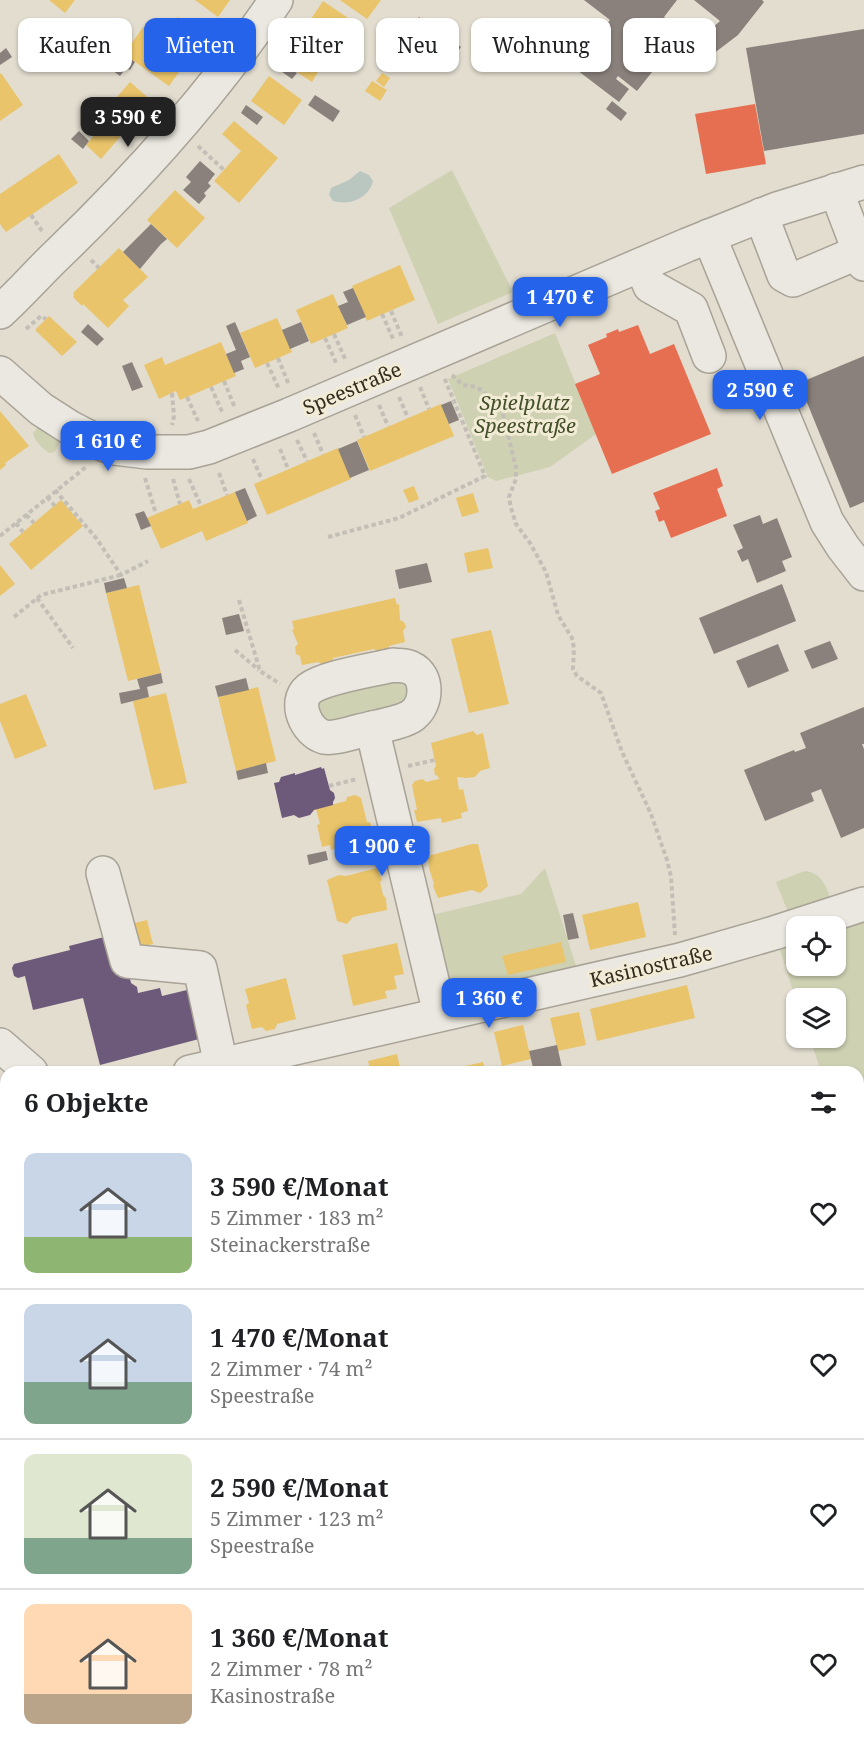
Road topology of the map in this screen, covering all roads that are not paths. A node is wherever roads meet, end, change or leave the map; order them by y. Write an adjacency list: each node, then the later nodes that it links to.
1 (276, 0): 7 (street)
2 (850, 186): 3 (street, Speestraße); 5 (street)
3 (761, 215): 4 (street, Speestraße); 5 (street)
4 (710, 236): 6 (street, Speestraße); 10 (street)
5 (862, 258)
6 (640, 265): 8 (street); 9 (street, Speestraße)
7 (0, 312)
8 (709, 356)
9 (0, 373)
10 (864, 574)
11 (372, 728): 11 (street); 14 (street)
12 (103, 873): 16 (street)
13 (864, 904): 14 (street, Kasinostraße)
14 (440, 1014): 16 (street, Kasinostraße)
15 (0, 1045): 17 (street)
16 (221, 1065): 18 (street, Kasinostraße)
17 (24, 1066)
18 (217, 1066)

